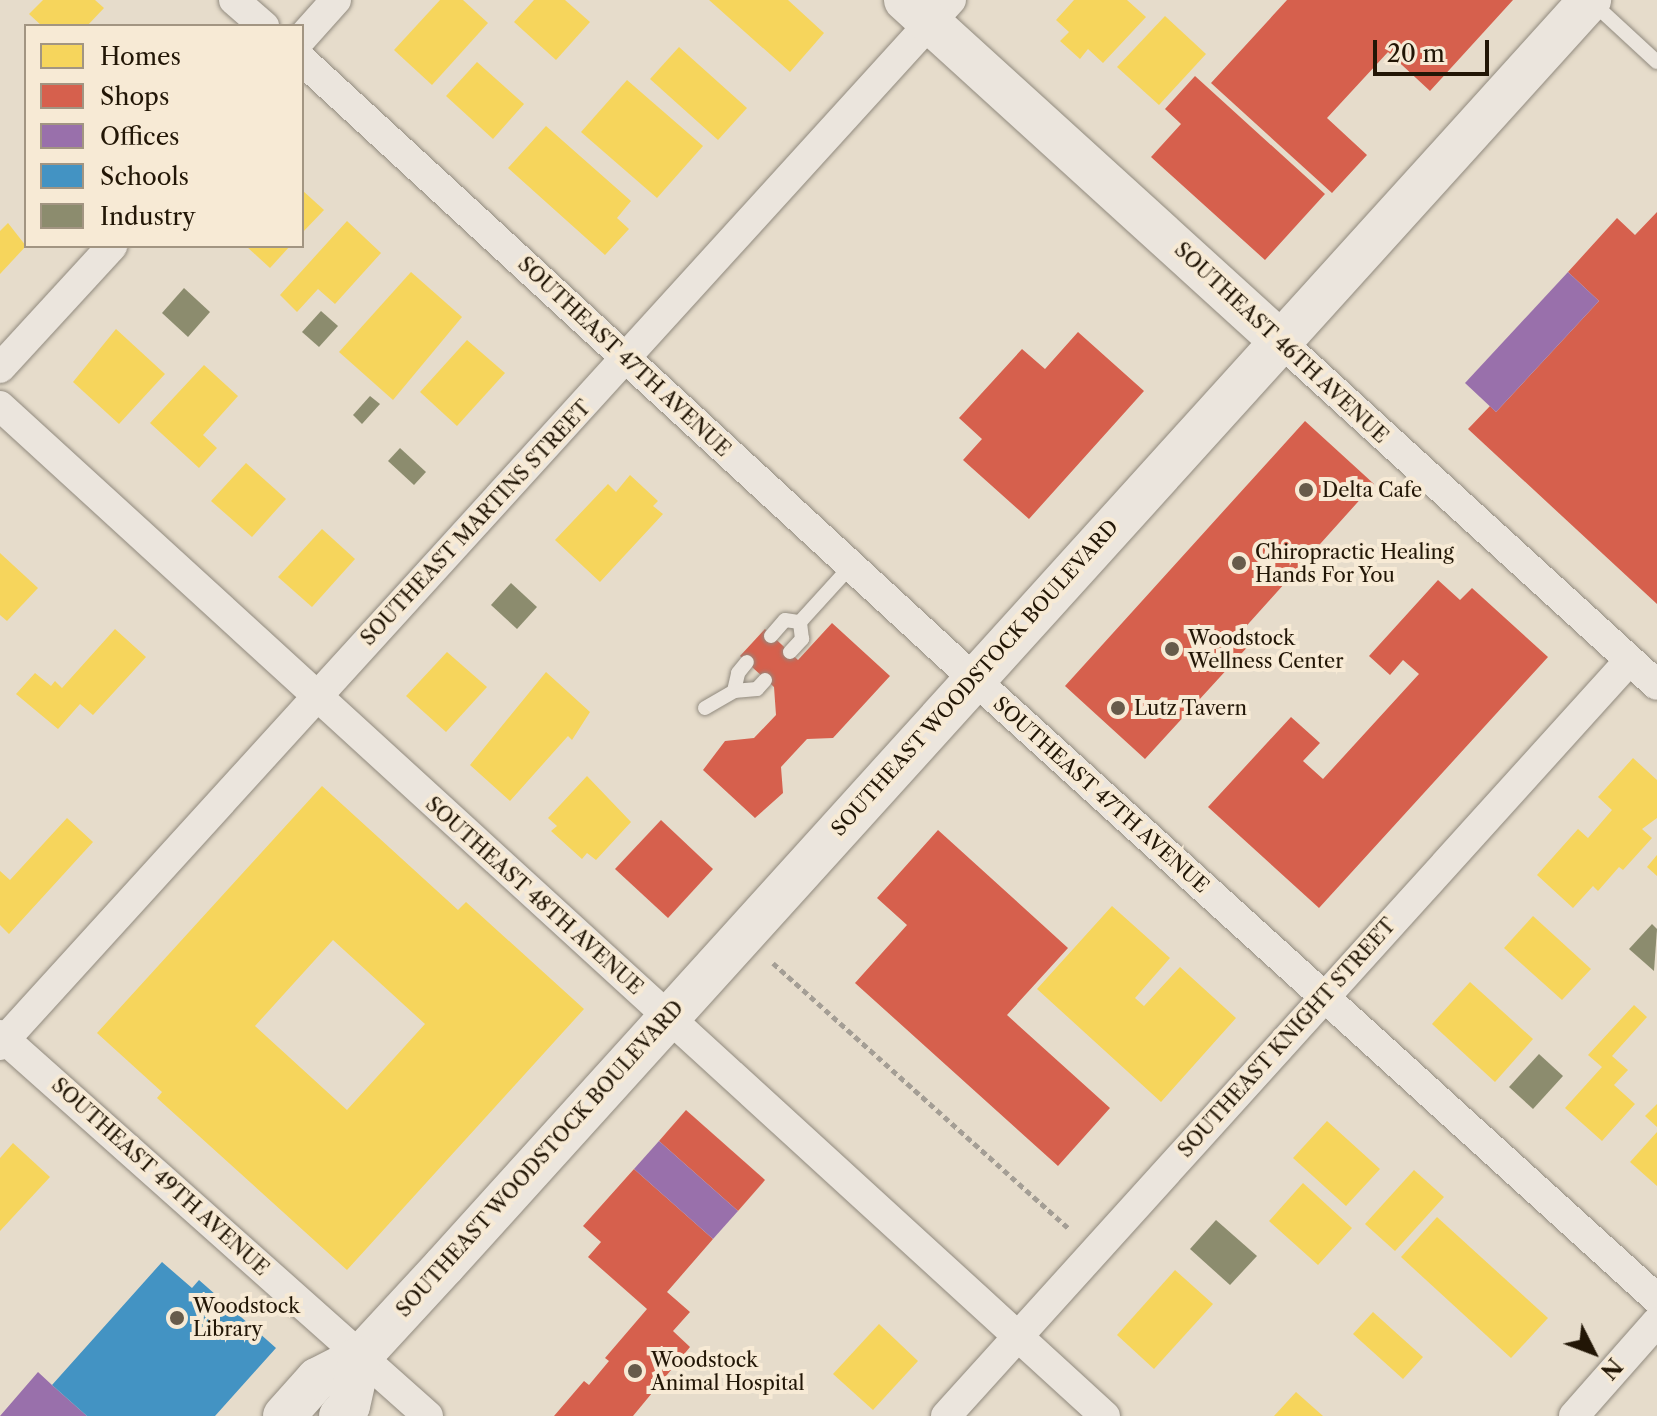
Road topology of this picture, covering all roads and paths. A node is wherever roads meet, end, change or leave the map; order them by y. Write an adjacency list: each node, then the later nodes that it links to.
1 (234, 0): 5 (street)
2 (336, 0): 6 (street)
3 (1589, 0): 8 (lane); 10 (main road, SOUTHEAST WOODSTOCK BOULEVARD)
4 (929, 8): 10 (main road, SOUTHEAST 46TH AVENUE); 11 (street, SOUTHEAST MARTINS STREET)
5 (262, 24)
6 (304, 36)
7 (304, 62): 11 (street, SOUTHEAST 47TH AVENUE)
8 (1657, 62)
9 (110, 248): 12 (street)
10 (1280, 341): 18 (street, SOUTHEAST 46TH AVENUE); 20 (main road, SOUTHEAST WOODSTOCK BOULEVARD)
11 (628, 361): 14 (street, SOUTHEAST 47TH AVENUE); 24 (street, SOUTHEAST MARTINS STREET)
12 (0, 368)
13 (0, 406): 24 (street, SOUTHEAST 48TH AVENUE)
14 (851, 566): 15 (lane); 20 (street, SOUTHEAST 47TH AVENUE)
15 (800, 622): 16 (lane); 17 (lane)
16 (771, 636)
17 (790, 652)
18 (1629, 661): 22 (street, SOUTHEAST 46TH AVENUE); 27 (street, SOUTHEAST KNIGHT STREET)
19 (747, 662): 23 (lane)
20 (974, 679): 26 (main road, SOUTHEAST WOODSTOCK BOULEVARD); 27 (street, SOUTHEAST 47TH AVENUE)
21 (765, 680): 23 (lane)
22 (1657, 685)
23 (734, 691): 25 (lane)
24 (316, 698): 28 (street, SOUTHEAST 48TH AVENUE); 29 (street, SOUTHEAST MARTINS STREET)
25 (705, 708)
26 (742, 936): 28 (main road, SOUTHEAST WOODSTOCK BOULEVARD); 30 (path)
27 (1323, 996): 30 (street, SOUTHEAST KNIGHT STREET); 31 (street, SOUTHEAST 47TH AVENUE)
28 (667, 1019): 33 (street, SOUTHEAST 48TH AVENUE); 34 (main road, SOUTHEAST WOODSTOCK BOULEVARD)
29 (2, 1040): 34 (street, SOUTHEAST 49TH AVENUE)
30 (1093, 1252): 33 (street, SOUTHEAST KNIGHT STREET)
31 (1657, 1299)
32 (1657, 1322): 40 (street)
33 (1018, 1336): 38 (street, SOUTHEAST KNIGHT STREET); 39 (street, SOUTHEAST 48TH AVENUE)
34 (360, 1357): 35 (main road, SOUTHEAST WOODSTOCK BOULEVARD); 36 (main road, SOUTHEAST WOODSTOCK BOULEVARD); 37 (street, SOUTHEAST 49TH AVENUE)
35 (284, 1416)
36 (340, 1416)
37 (428, 1416)
38 (946, 1416)
39 (1105, 1416)
40 (1574, 1416)

